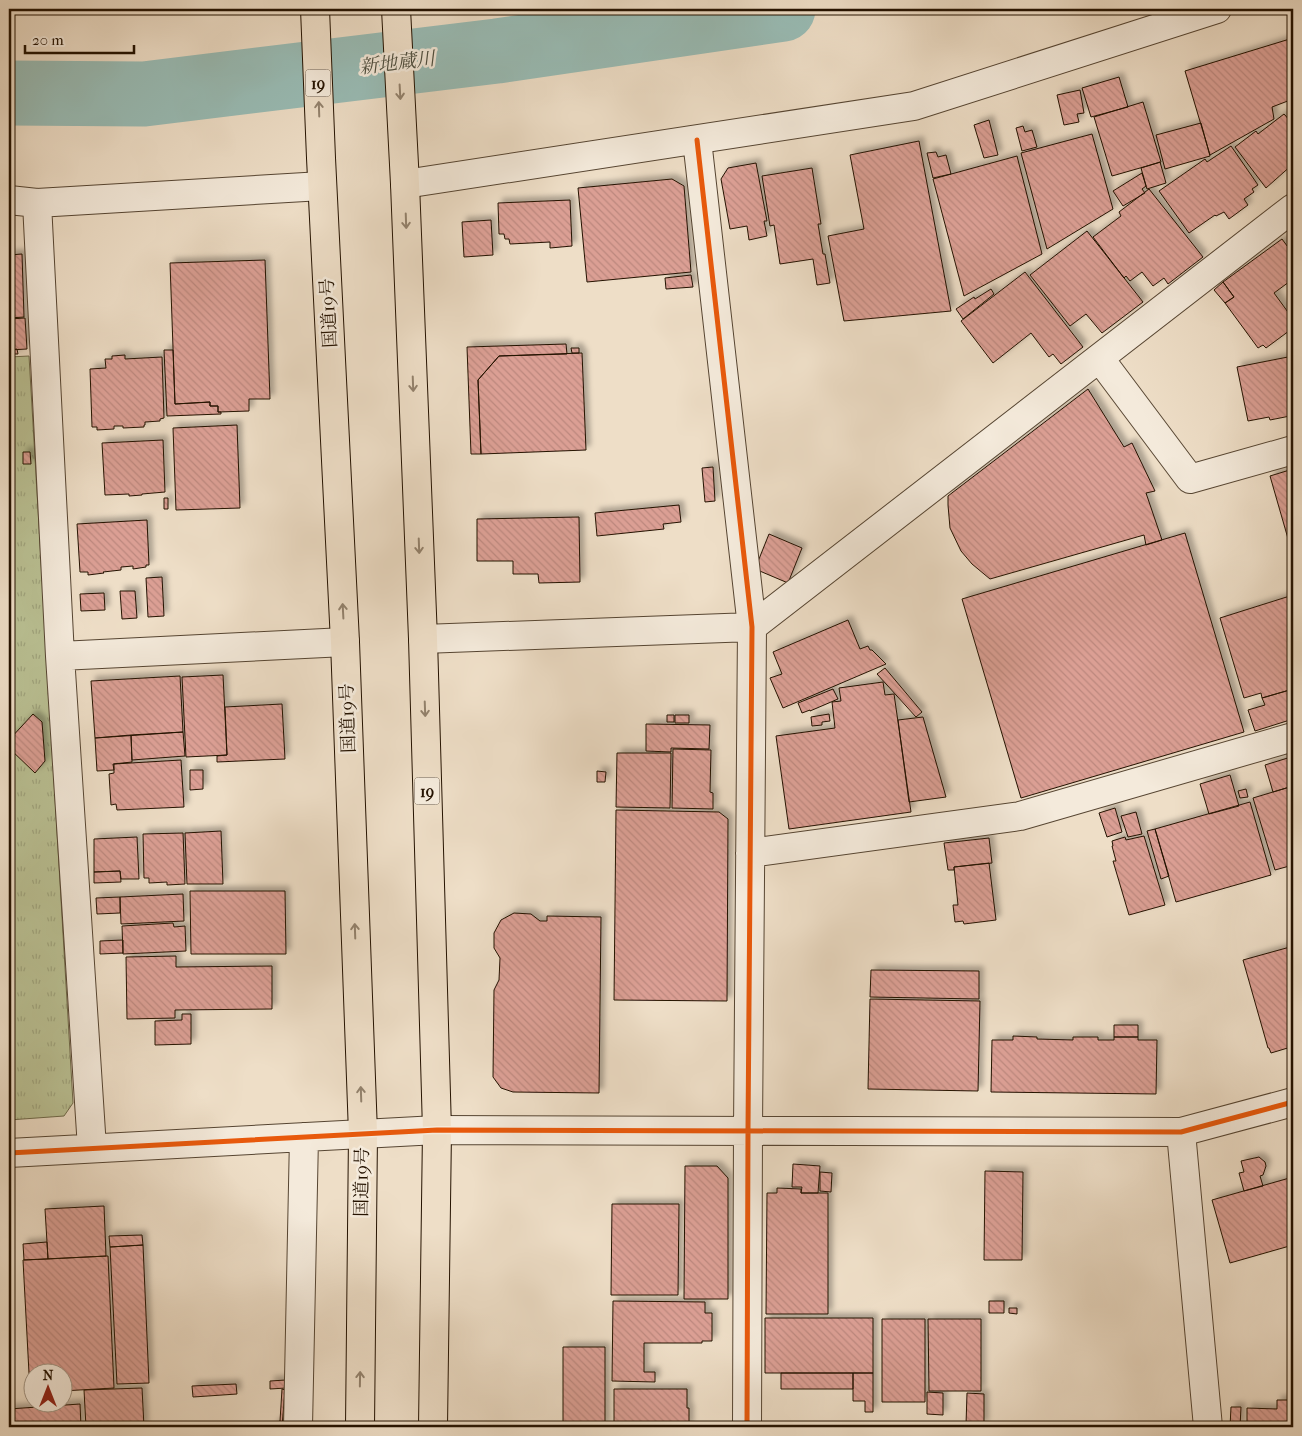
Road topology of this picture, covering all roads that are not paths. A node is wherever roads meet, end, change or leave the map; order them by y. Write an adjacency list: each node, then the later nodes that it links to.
1 (315, 9): 6 (highway, 国道19号 / 19, one-way to 1)
2 (396, 9): 5 (highway, 19, one-way to 5)
3 (1217, 9): 4 (street)
4 (697, 140): 5 (street); 12 (street)
5 (405, 184): 13 (highway, 19, one-way to 13)
6 (322, 186): 8 (street); 14 (highway, 国道19号 / 19, one-way to 6)
7 (9, 200): 8 (street)
8 (37, 203): 15 (street)
9 (1293, 208): 10 (street)
10 (1100, 359): 11 (street); 12 (street)
11 (1293, 450)
12 (752, 627): 13 (street); 17 (street)
13 (423, 640): 19 (highway, 19, one-way to 19)
14 (345, 642): 15 (street); 22 (highway, 国道19号 / 19, one-way to 14)
15 (60, 656): 24 (street)
16 (1293, 737): 17 (street)
17 (750, 853): 20 (street)
18 (1293, 1102): 21 (street)
19 (437, 1130): 20 (street); 22 (street); 28 (highway, 19)
20 (748, 1130): 21 (street); 29 (street)
21 (1181, 1132): 30 (street)
22 (363, 1133): 23 (street); 27 (highway, 国道19号 / 19, one-way to 22)
23 (304, 1137): 24 (street); 26 (street)
24 (92, 1148): 25 (street)
25 (9, 1153)
26 (298, 1427)
27 (360, 1427)
28 (433, 1427)
29 (747, 1427)
30 (1208, 1427)

